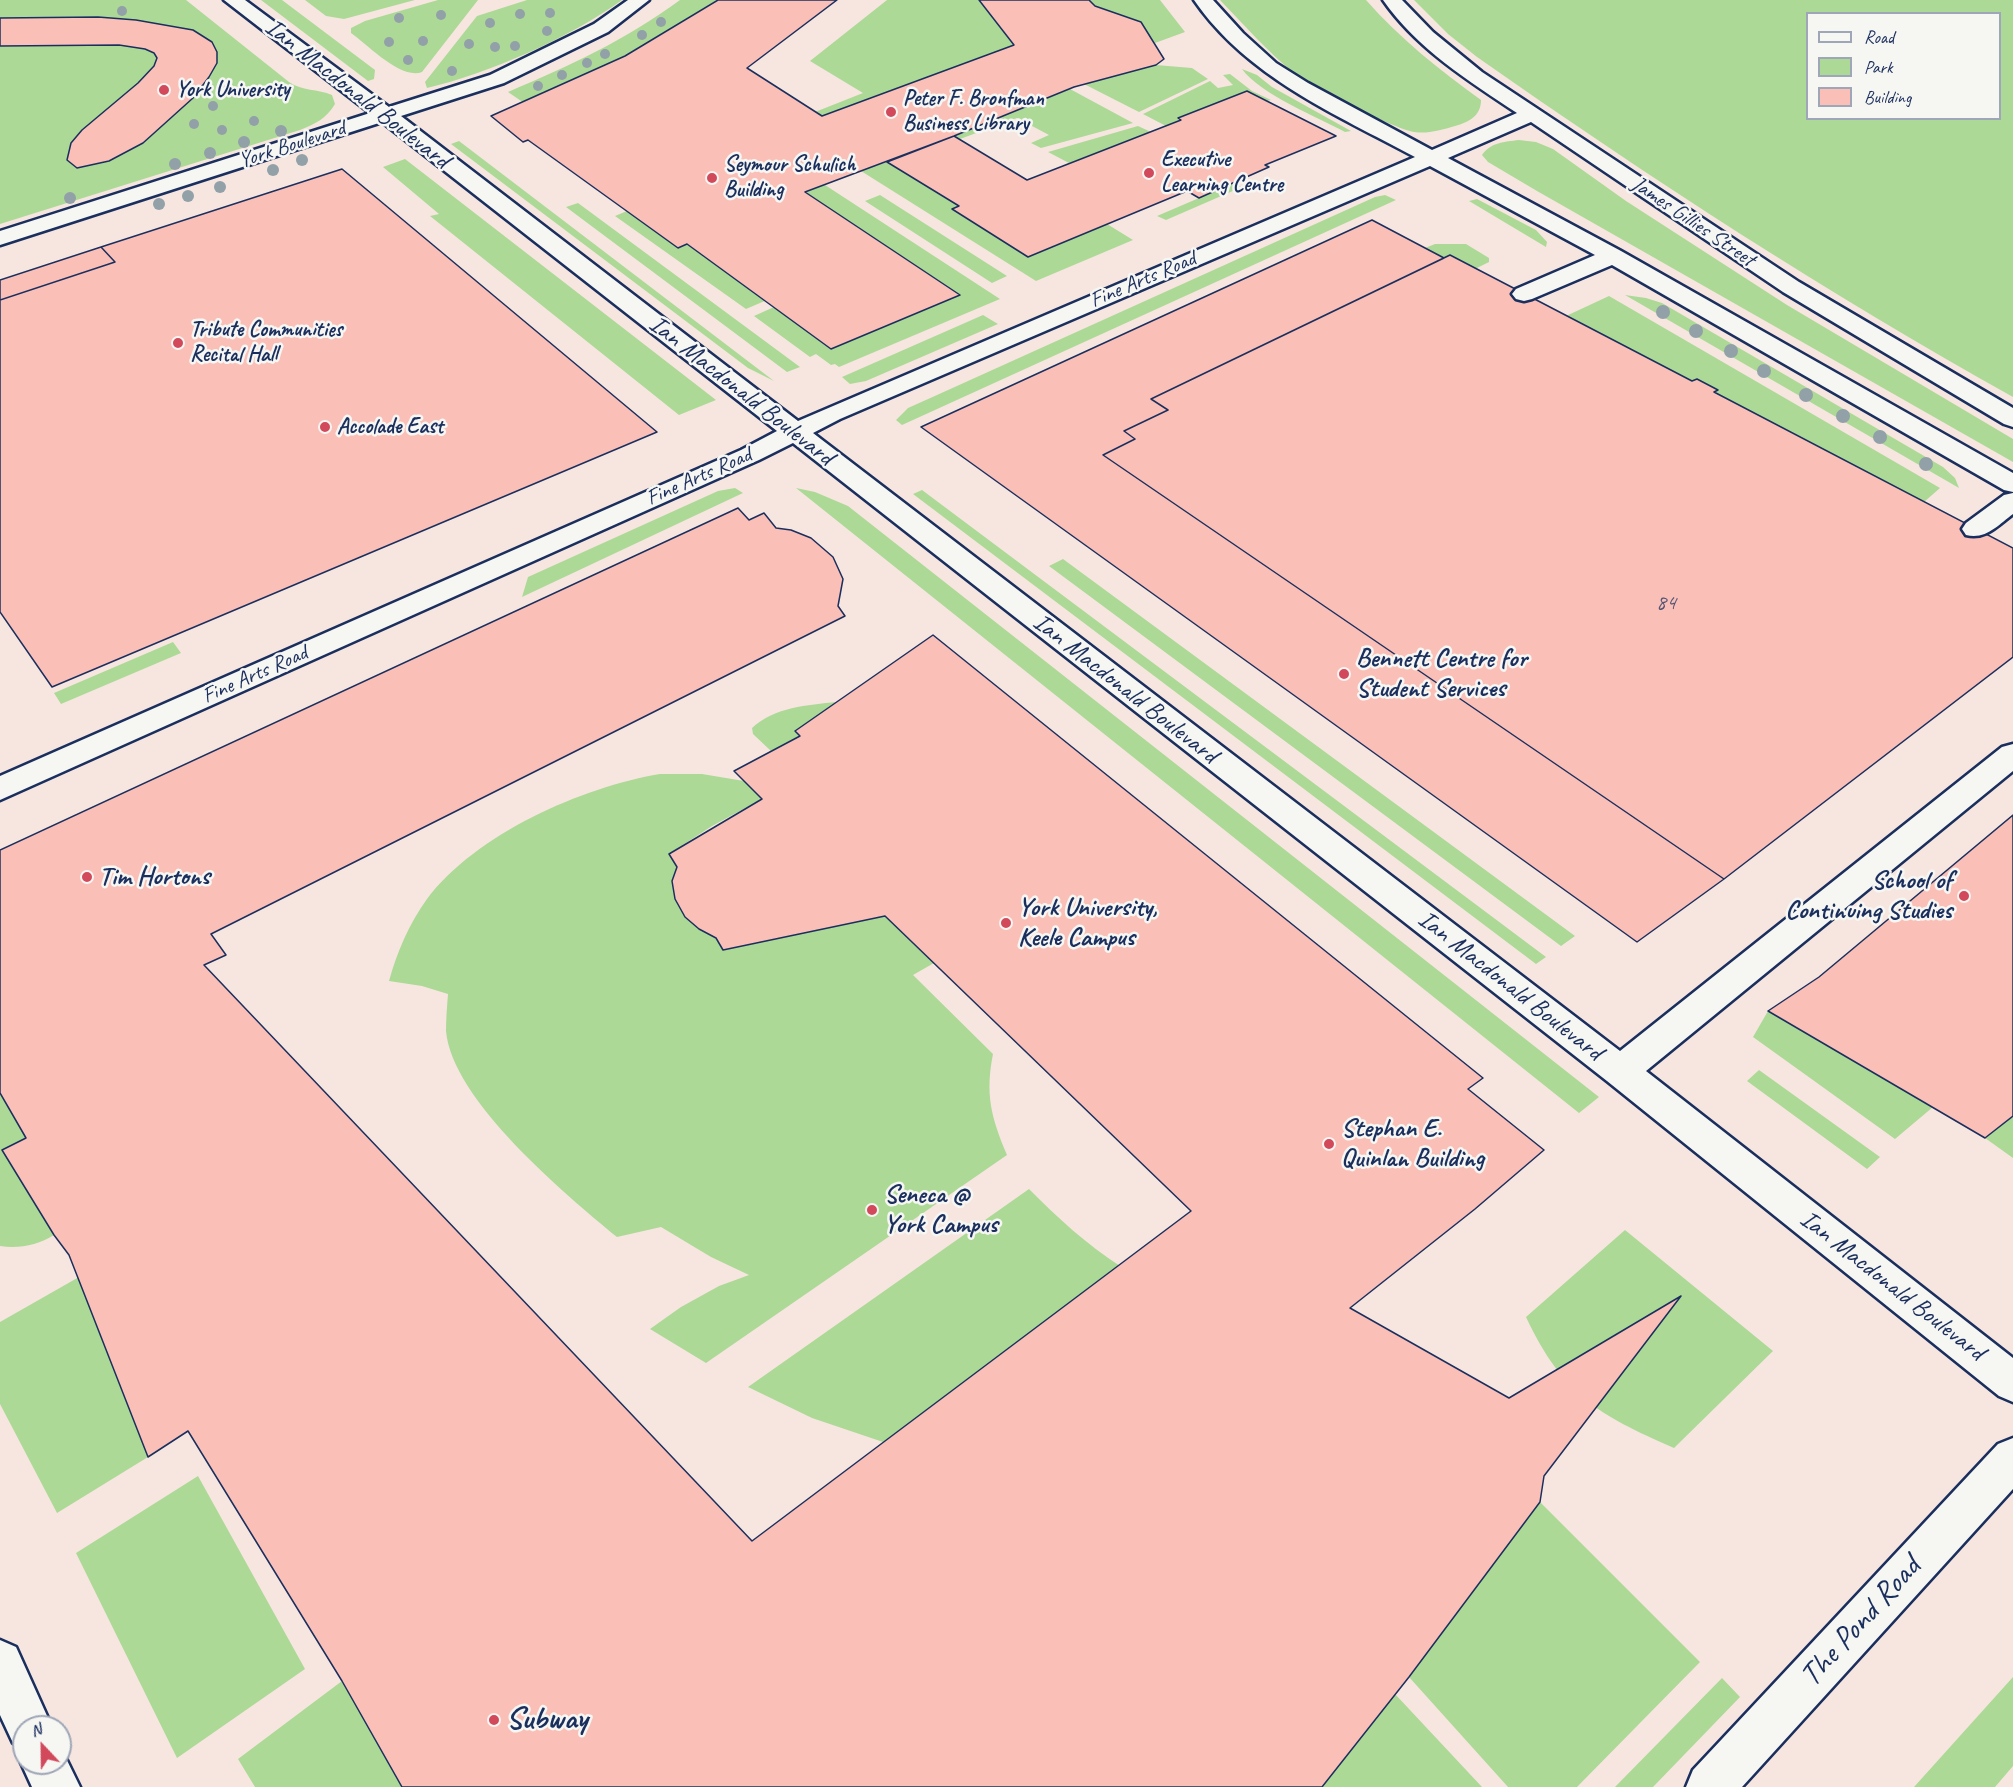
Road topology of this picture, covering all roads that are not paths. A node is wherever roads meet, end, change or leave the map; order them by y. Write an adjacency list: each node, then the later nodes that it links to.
1 (233, 0): 6 (street, Ian Macdonald Boulevard)
2 (640, 0): 6 (street, York Boulevard)
3 (1203, 0): 7 (street)
4 (1392, 0): 5 (street, James Gillies Street)
5 (1533, 114): 7 (street, Fine Arts Road); 11 (street, James Gillies Street)
6 (385, 115): 8 (street, York Boulevard); 12 (street, Ian Macdonald Boulevard)
7 (1432, 156): 9 (street); 12 (street, Fine Arts Road)
8 (0, 238)
9 (1612, 256): 10 (street); 13 (street)
10 (1524, 294)
11 (2013, 419)
12 (795, 432): 17 (street, Fine Arts Road); 18 (street, Ian Macdonald Boulevard)
13 (2013, 484)
14 (2013, 501): 15 (street)
15 (1976, 529)
16 (2013, 755): 18 (street)
17 (2, 785)
18 (1620, 1071): 19 (street, Ian Macdonald Boulevard)
19 (2013, 1383)
20 (2013, 1458): 23 (street, The Pond Road)
21 (0, 1663): 22 (street)
22 (24, 1715)
23 (1710, 1787)

